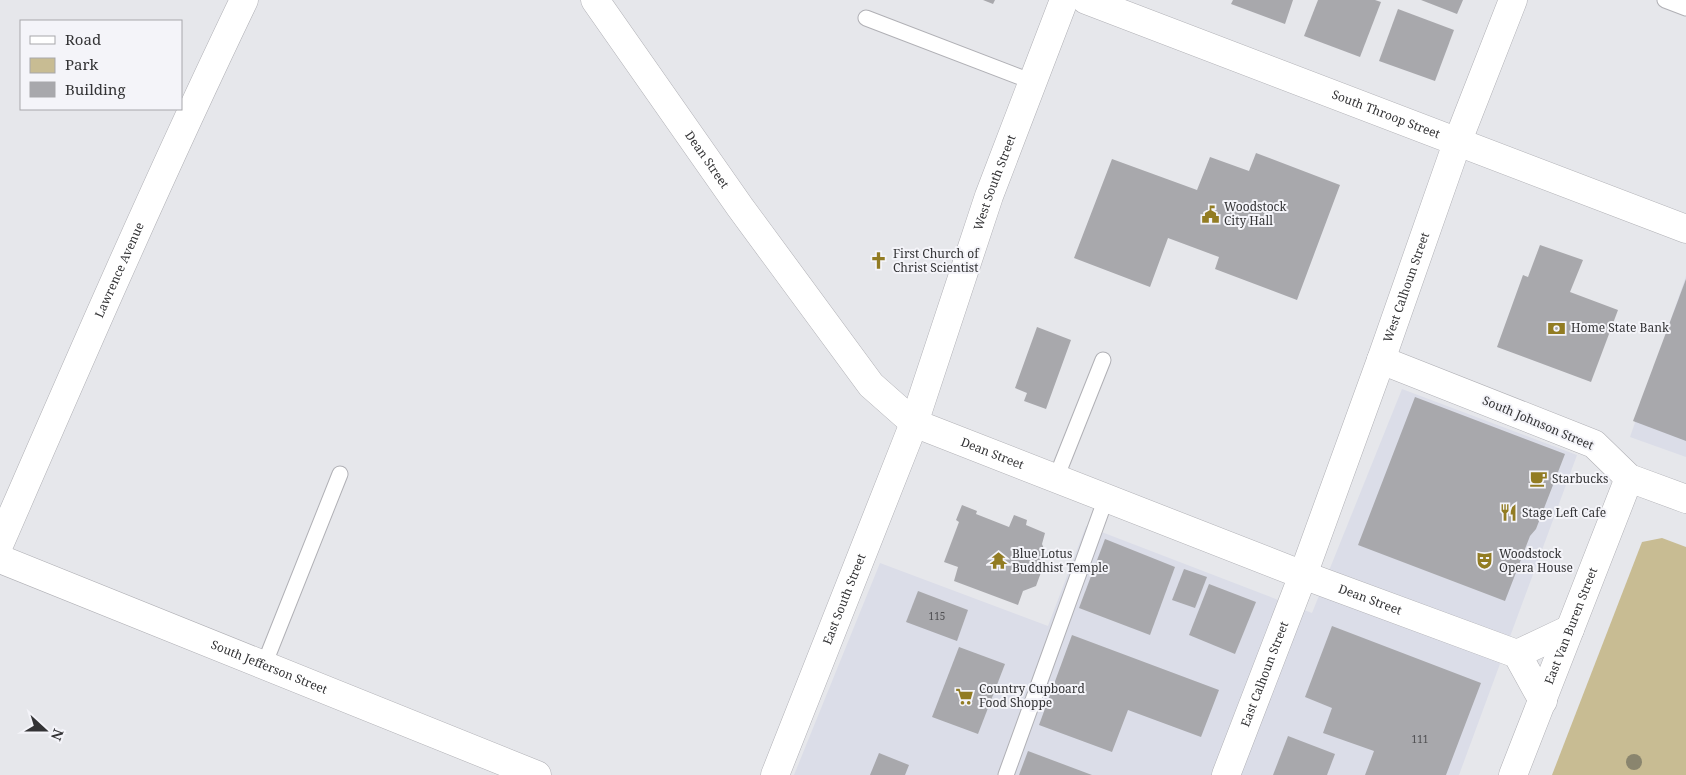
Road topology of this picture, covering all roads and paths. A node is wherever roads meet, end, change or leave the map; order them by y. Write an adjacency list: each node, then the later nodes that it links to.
1 (244, 0): 20 (street, Lawrence Avenue)
2 (595, 0): 14 (street, Dean Street)
3 (1064, 0): 9 (street, West South Street)
4 (1086, 0): 10 (street, South Throop Street)
5 (1512, 0): 10 (street, West Calhoun Street)
6 (1665, 0): 7 (lane)
7 (1686, 8)
8 (866, 18): 9 (lane)
9 (1033, 82): 14 (street, West South Street)
10 (1457, 143): 11 (street, South Throop Street); 13 (street, West Calhoun Street)
11 (1686, 229)
12 (1103, 360): 16 (lane)
13 (1381, 360): 17 (street, South Johnson Street); 22 (street, West Calhoun Street)
14 (914, 423): 16 (street, Dean Street); 28 (street, East South Street)
15 (340, 474): 25 (lane)
16 (1056, 478): 18 (street, Dean Street)
17 (1629, 478): 19 (street, South Johnson Street); 23 (street, East Van Buren Street)
18 (1106, 498): 22 (street, Dean Street); 29 (lane)
19 (1686, 500)
20 (0, 543)
21 (0, 559): 25 (street, South Jefferson Street)
22 (1304, 575): 24 (street, Dean Street); 30 (street, East Calhoun Street)
23 (1570, 629): 24 (street); 26 (street, East Van Buren Street)
24 (1517, 654): 26 (street)
25 (264, 665): 27 (street, South Jefferson Street)
26 (1543, 700): 31 (street, East Van Buren Street)
27 (537, 775)
28 (775, 775)
29 (1006, 775)
30 (1226, 775)
31 (1513, 775)

